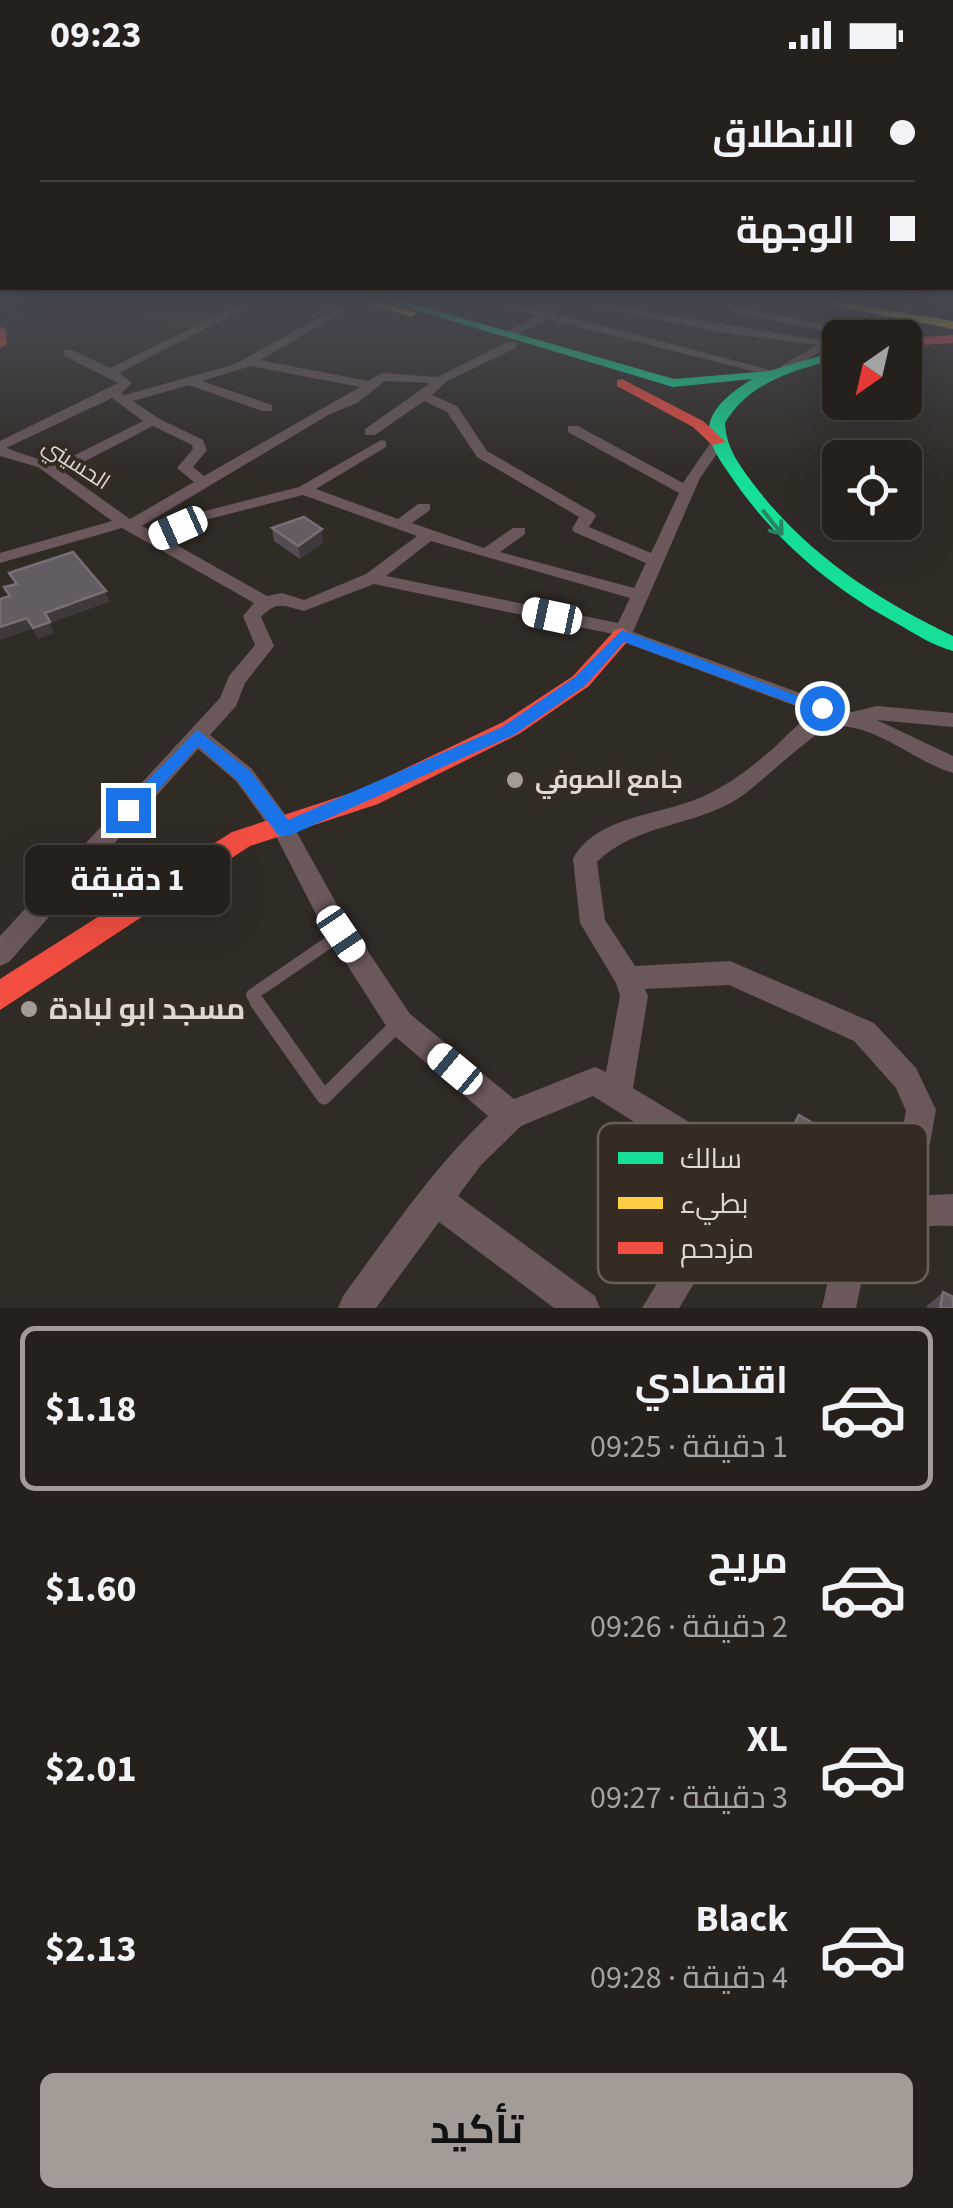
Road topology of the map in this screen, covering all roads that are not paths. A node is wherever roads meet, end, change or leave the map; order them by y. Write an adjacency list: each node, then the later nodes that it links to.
1 (81, 360): 13 (street)
2 (136, 360): 13 (street)
3 (254, 360): 10 (street)
4 (476, 360): 14 (street)
5 (565, 360): 23 (main road)
6 (582, 360): 11 (main road)
7 (689, 360): 11 (street)
8 (723, 360): 11 (street)
9 (800, 360): 12 (main road)
10 (250, 362): 15 (street); 16 (street)
11 (722, 370): 12 (main road)
12 (778, 370): 23 (main road)
13 (110, 373): 18 (street)
14 (440, 380): 16 (street); 17 (street)
15 (189, 381): 18 (street); 20 (street)
16 (368, 384): 19 (street)
17 (423, 396): 19 (street); 37 (street)
18 (117, 397): 21 (street); 24 (street)
19 (375, 406): 26 (street); 27 (street)
20 (267, 408)
21 (152, 421): 25 (street); 26 (street)
22 (572, 428): 28 (street)
23 (718, 442): 28 (street); 42 (main road, one-way to 42)
24 (0, 448): 25 (street, الحسيني)
25 (53, 472): 30 (street, الحسيني)
26 (204, 482): 30 (street)
27 (304, 490): 31 (street); 34 (street)
28 (688, 491): 37 (street)
29 (424, 507): 31 (street)
30 (127, 524): 34 (street, الحسيني); 36 (street)
31 (400, 525): 33 (street)
32 (519, 530): 35 (street)
33 (429, 535): 35 (street); 38 (street)
34 (153, 539): 40 (street, الحسيني)
35 (487, 554): 39 (street)
36 (0, 558)
37 (655, 562): 39 (street)
38 (372, 578): 40 (street); 41 (street)
39 (640, 595): 41 (street)
40 (265, 602): 45 (street)
41 (623, 633): 43 (street); 47 (main road)
42 (953, 644)
43 (851, 719): 44 (street); 46 (street); 50 (street)
44 (953, 720)
45 (197, 736): 47 (street); 49 (street)
46 (953, 765)
47 (284, 830): 48 (street); 51 (main road)
48 (341, 934): 52 (street); 52 (lane)
49 (0, 954)
50 (628, 978): 53 (street); 56 (street)
51 (0, 996)
52 (400, 1022): 54 (street)
53 (617, 1095): 54 (street); 55 (street)
54 (510, 1115): 57 (street)
55 (661, 1123)
56 (919, 1123)
57 (435, 1199): 62 (street); 63 (street)
58 (928, 1208): 59 (street)
59 (953, 1210)
60 (675, 1283): 64 (street)
61 (844, 1283): 65 (street)
62 (356, 1308)
63 (583, 1308)
64 (659, 1308)
65 (839, 1308)

